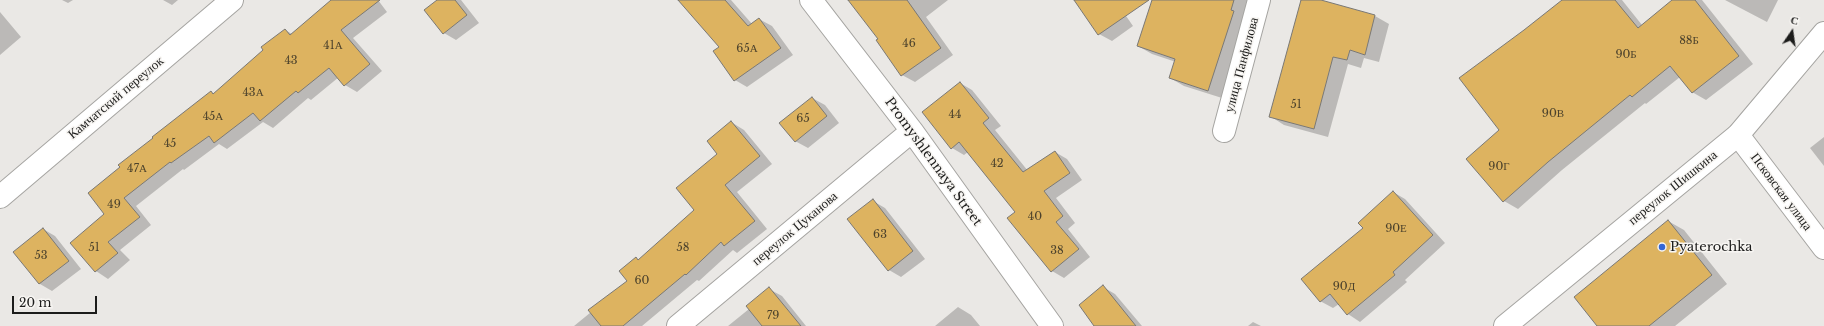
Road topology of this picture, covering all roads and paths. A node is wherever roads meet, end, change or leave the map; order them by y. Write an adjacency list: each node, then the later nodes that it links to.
1 (232, 0): 8 (street, Камчатский переулок)
2 (811, 0): 5 (street, Promyshlennaya Street)
3 (1259, 0): 6 (street, улица Панфилова)
4 (1824, 33): 7 (street, переулок Шишкина)
5 (912, 131): 10 (street, переулок Цуканова); 11 (street, Promyshlennaya Street)
6 (1224, 131)
7 (1738, 135): 9 (street, Псковская улица); 12 (street, переулок Шишкина)
8 (0, 197)
9 (1824, 248)
10 (678, 326)
11 (1052, 326)
12 (1505, 326)

